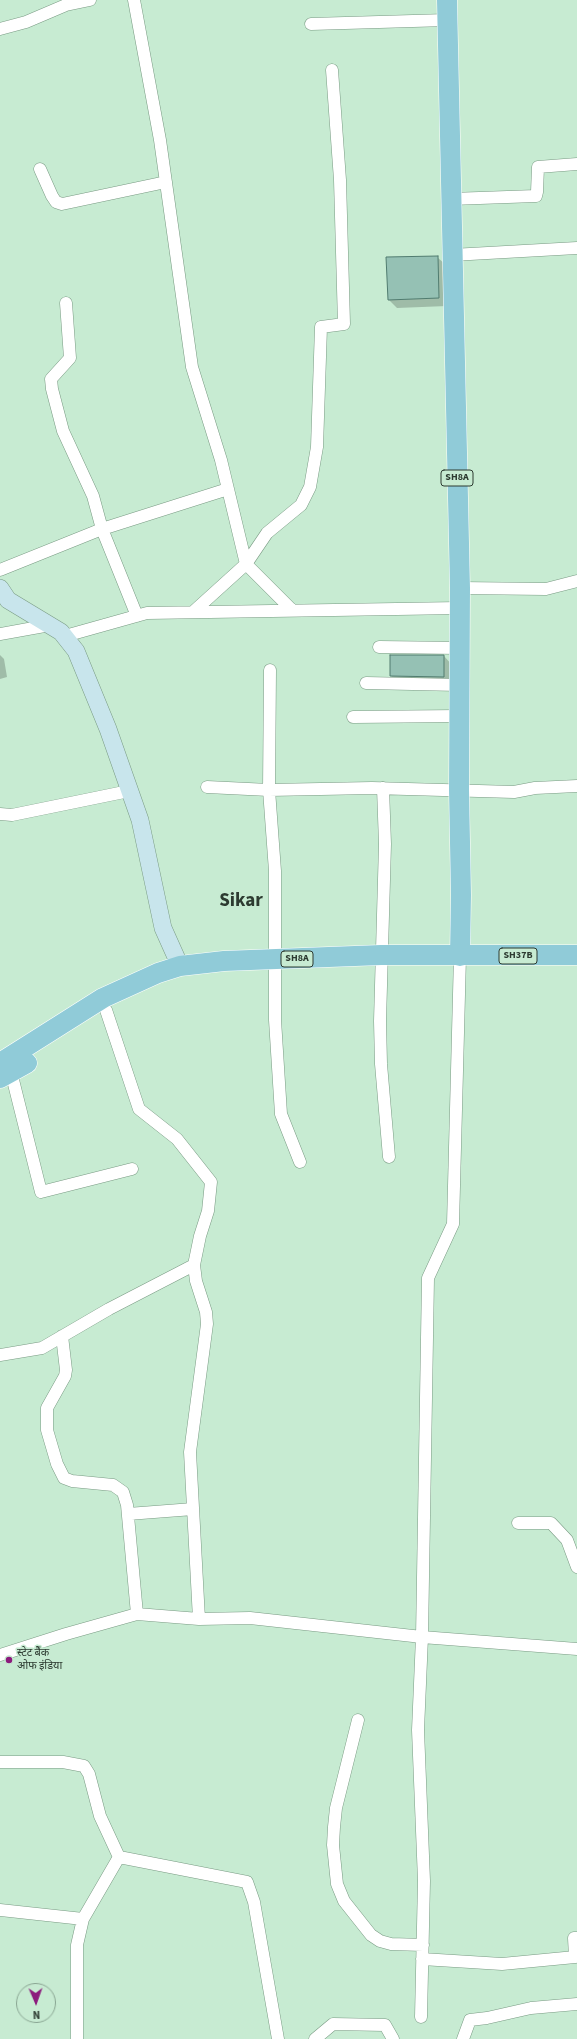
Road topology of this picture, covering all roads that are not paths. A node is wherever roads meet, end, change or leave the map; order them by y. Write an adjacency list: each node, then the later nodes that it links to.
1 (90, 0): 6 (street)
2 (134, 0): 10 (street)
3 (447, 0): 4 (main road, SH8A)
4 (447, 20): 5 (street); 11 (main road, SH8A)
5 (310, 24)
6 (0, 29)
7 (332, 70): 17 (street)
8 (577, 164): 11 (street)
9 (40, 169): 10 (street)
10 (166, 182): 15 (street)
11 (451, 199): 13 (main road, SH8A)
12 (577, 248): 13 (street)
13 (452, 255): 21 (main road, SH8A)
14 (66, 303): 16 (street)
15 (228, 489): 16 (street); 17 (street)
16 (102, 529): 18 (street); 25 (street)
17 (246, 564): 23 (street); 24 (street)
18 (0, 570)
19 (577, 581): 21 (street)
20 (0, 588): 26 (street)
21 (460, 588): 22 (main road, SH8A)
22 (459, 608): 23 (street); 30 (main road, SH8A)
23 (292, 610): 24 (street)
24 (193, 612): 25 (street)
25 (137, 616): 28 (street)
26 (50, 625): 27 (street); 28 (street)
27 (0, 634)
28 (65, 636): 41 (street)
29 (379, 647): 30 (street)
30 (459, 648): 33 (main road, SH8A)
31 (270, 670): 39 (street)
32 (366, 683): 33 (street)
33 (459, 685): 34 (main road, SH8A)
34 (459, 716): 35 (street); 40 (main road, SH8A)
35 (353, 717)
36 (577, 786): 40 (street)
37 (207, 787): 39 (street)
38 (383, 788): 39 (street); 40 (street); 43 (street)
39 (269, 790): 46 (street)
40 (459, 790): 45 (main road, SH8A)
41 (129, 791): 42 (street); 47 (street)
42 (0, 814)
43 (381, 955): 45 (main road, SH8A); 46 (main road, SH8A); 51 (street)
44 (577, 955): 45 (main road, SH37B)
45 (460, 956): 63 (street)
46 (275, 960): 47 (main road, SH8A); 52 (street)
47 (180, 966): 48 (main road, SH8A)
48 (139, 983): 49 (main road, SH8A); 50 (main road, SH8A)
49 (106, 1010): 50 (main road, SH8A); 54 (street)
50 (4, 1071): 53 (street)
51 (389, 1156)
52 (300, 1162)
53 (132, 1169)
54 (194, 1265): 55 (street); 57 (street)
55 (62, 1336): 56 (street); 58 (street)
56 (0, 1355)
57 (194, 1509): 58 (street); 62 (street)
58 (128, 1514): 61 (street)
59 (518, 1523): 60 (street)
60 (577, 1567)
61 (137, 1614): 62 (street); 65 (street)
62 (199, 1619): 63 (street)
63 (422, 1637): 64 (street); 72 (street)
64 (577, 1649)
65 (0, 1655)
66 (358, 1720): 72 (street)
67 (0, 1762): 68 (street)
68 (119, 1857): 70 (street); 77 (street)
69 (0, 1910): 70 (street)
70 (83, 1919): 76 (street)
71 (577, 1938): 73 (street)
72 (423, 1945): 73 (street)
73 (422, 1959): 75 (street)
74 (577, 2004): 80 (street)
75 (421, 2017)
76 (76, 2039)
77 (278, 2039)
78 (315, 2039): 79 (street)
79 (393, 2039)
80 (463, 2039)

